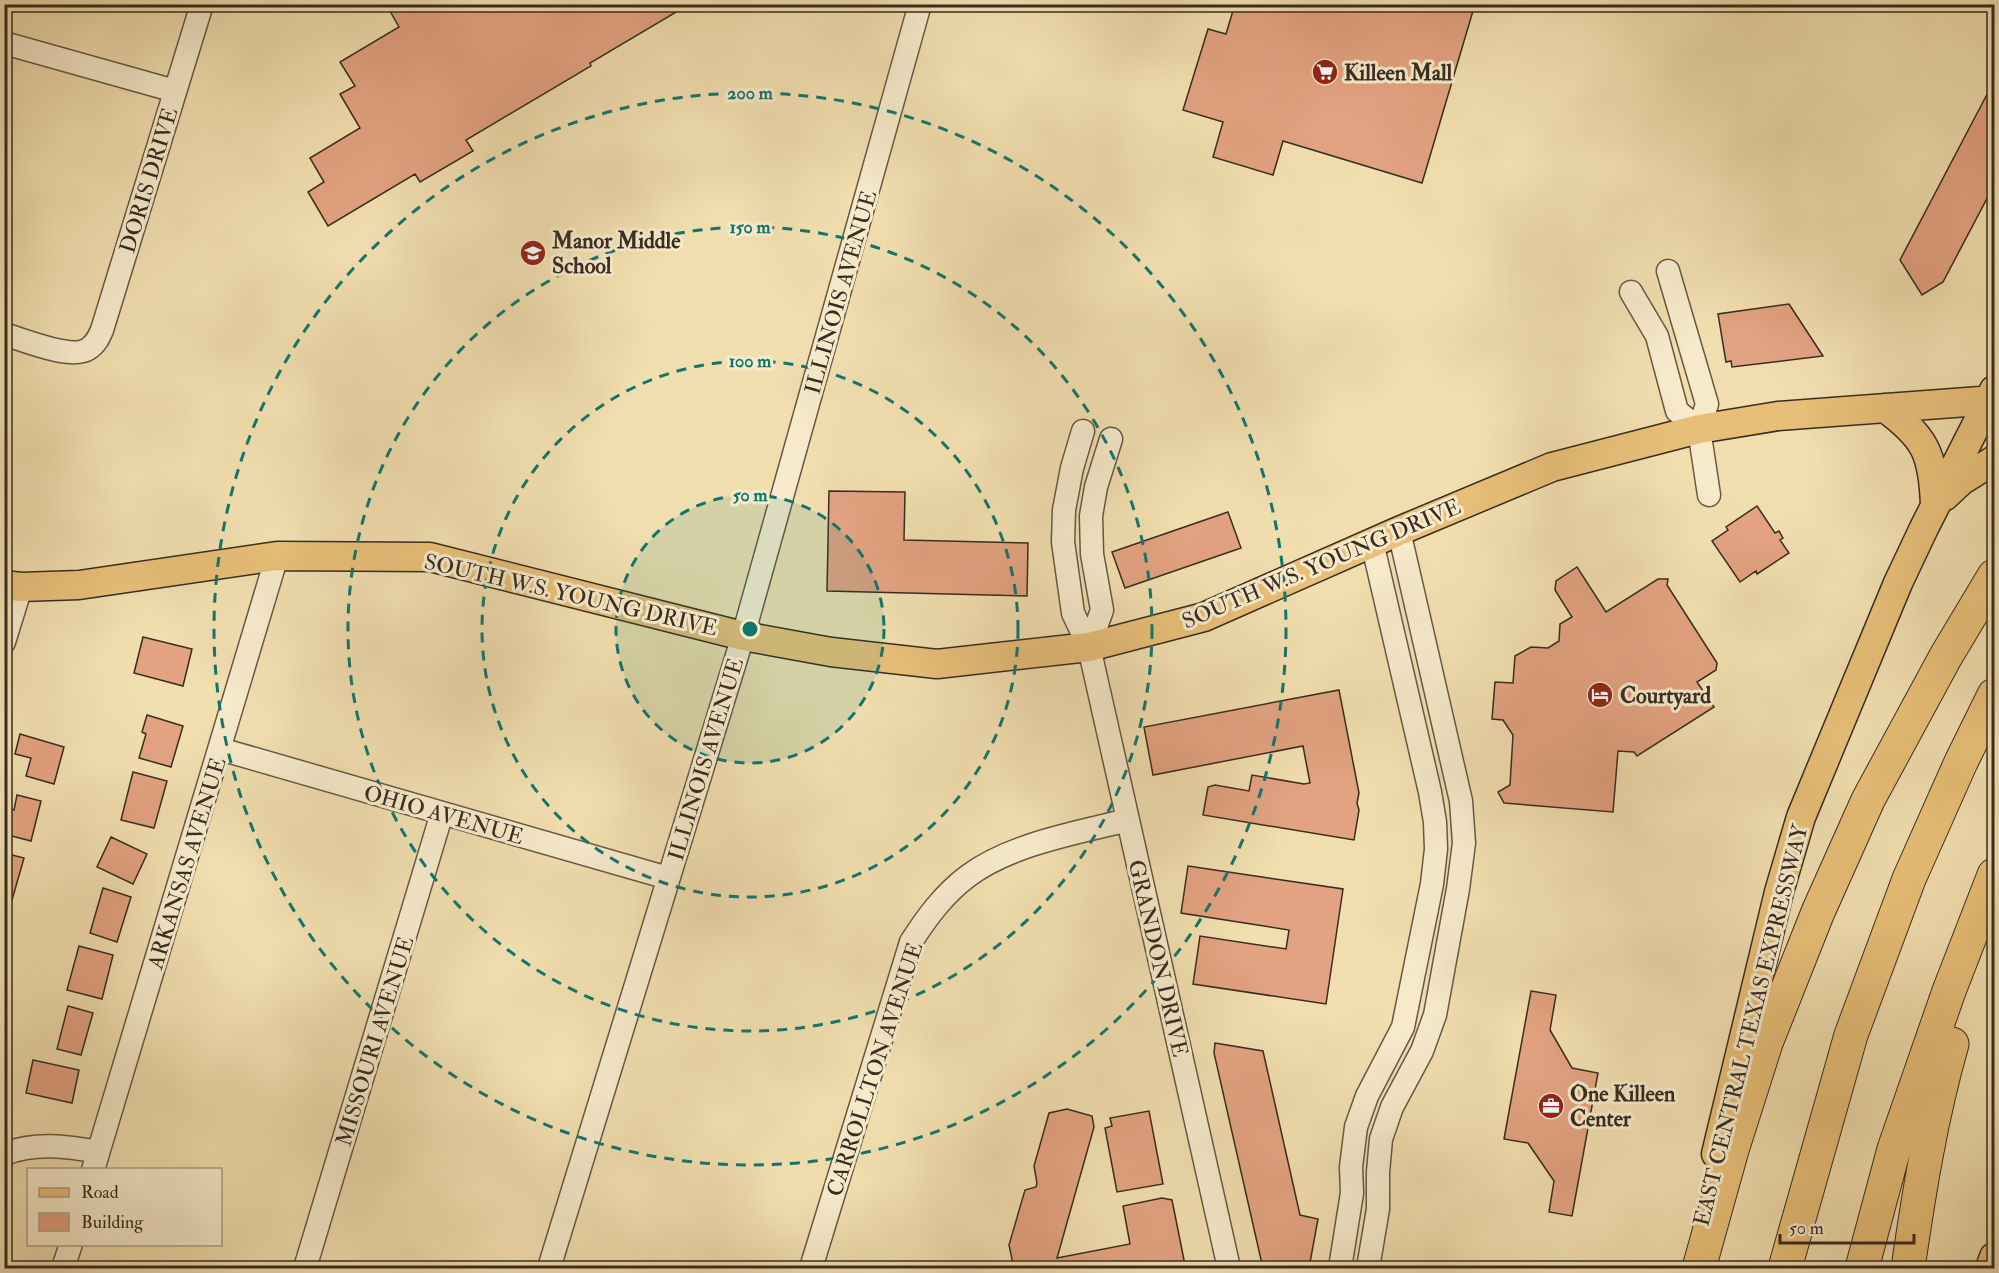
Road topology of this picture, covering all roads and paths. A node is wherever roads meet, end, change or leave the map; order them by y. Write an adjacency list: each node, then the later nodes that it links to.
1 (202, 4): 4 (street, DORIS DRIVE)
2 (920, 4): 21 (street, ILLINOIS AVENUE)
3 (4, 43): 4 (street)
4 (175, 91): 7 (street, DORIS DRIVE)
5 (1668, 270): 10 (street)
6 (1631, 292): 10 (street)
7 (4, 334)
8 (1993, 396): 9 (main road, SOUTH W.S. YOUNG DRIVE); 15 (main road, EAST CENTRAL TEXAS EXPRESSWAY)
9 (1885, 408): 10 (main road, SOUTH W.S. YOUNG DRIVE); 15 (main road)
10 (1699, 429): 14 (street); 16 (main road, SOUTH W.S. YOUNG DRIVE)
11 (1083, 431): 24 (street, GRANDON DRIVE)
12 (1111, 439): 24 (street)
13 (1995, 460): 15 (main road)
14 (1708, 495)
15 (1935, 505): 50 (main road, EAST CENTRAL TEXAS EXPRESSWAY)
16 (1399, 531): 17 (main road, SOUTH W.S. YOUNG DRIVE); 22 (street)
17 (1372, 542): 24 (main road, SOUTH W.S. YOUNG DRIVE); 25 (street)
18 (277, 556): 20 (main road, SOUTH W.S. YOUNG DRIVE); 21 (main road, SOUTH W.S. YOUNG DRIVE); 27 (street, ARKANSAS AVENUE)
19 (1995, 576): 51 (highway)
20 (13, 586): 23 (street)
21 (743, 636): 24 (main road, SOUTH W.S. YOUNG DRIVE); 31 (street, ILLINOIS AVENUE)
22 (1424, 641): 25 (street); 33 (street)
23 (4, 642)
24 (1089, 647): 29 (street, GRANDON DRIVE)
25 (1396, 648): 32 (street)
26 (1995, 695): 52 (highway)
27 (220, 749): 28 (street, OHIO AVENUE); 38 (street, ARKANSAS AVENUE)
28 (442, 813): 31 (street, OHIO AVENUE); 44 (street, MISSOURI AVENUE)
29 (1128, 819): 46 (street, CARROLLTON AVENUE); 47 (street, GRANDON DRIVE)
30 (1995, 875): 53 (highway)
31 (668, 878): 45 (street, ILLINOIS AVENUE)
32 (1432, 884): 33 (street); 36 (street)
33 (1458, 889): 35 (street)
34 (1995, 893): 54 (highway)
35 (1441, 984): 36 (street); 40 (street)
36 (1412, 986): 39 (street)
37 (4, 1154): 38 (street)
38 (95, 1161)
39 (1352, 1193): 40 (street); 48 (street)
40 (1378, 1194): 49 (street)
41 (70, 1246): 43 (street)
42 (1995, 1257): 55 (main road)
43 (63, 1269)
44 (305, 1269)
45 (549, 1269)
46 (811, 1269)
47 (1229, 1269)
48 (1340, 1269)
49 (1368, 1269)
50 (1690, 1269)
51 (1699, 1269)
52 (1785, 1269)
53 (1862, 1269)
54 (1908, 1269)
55 (1990, 1269)

